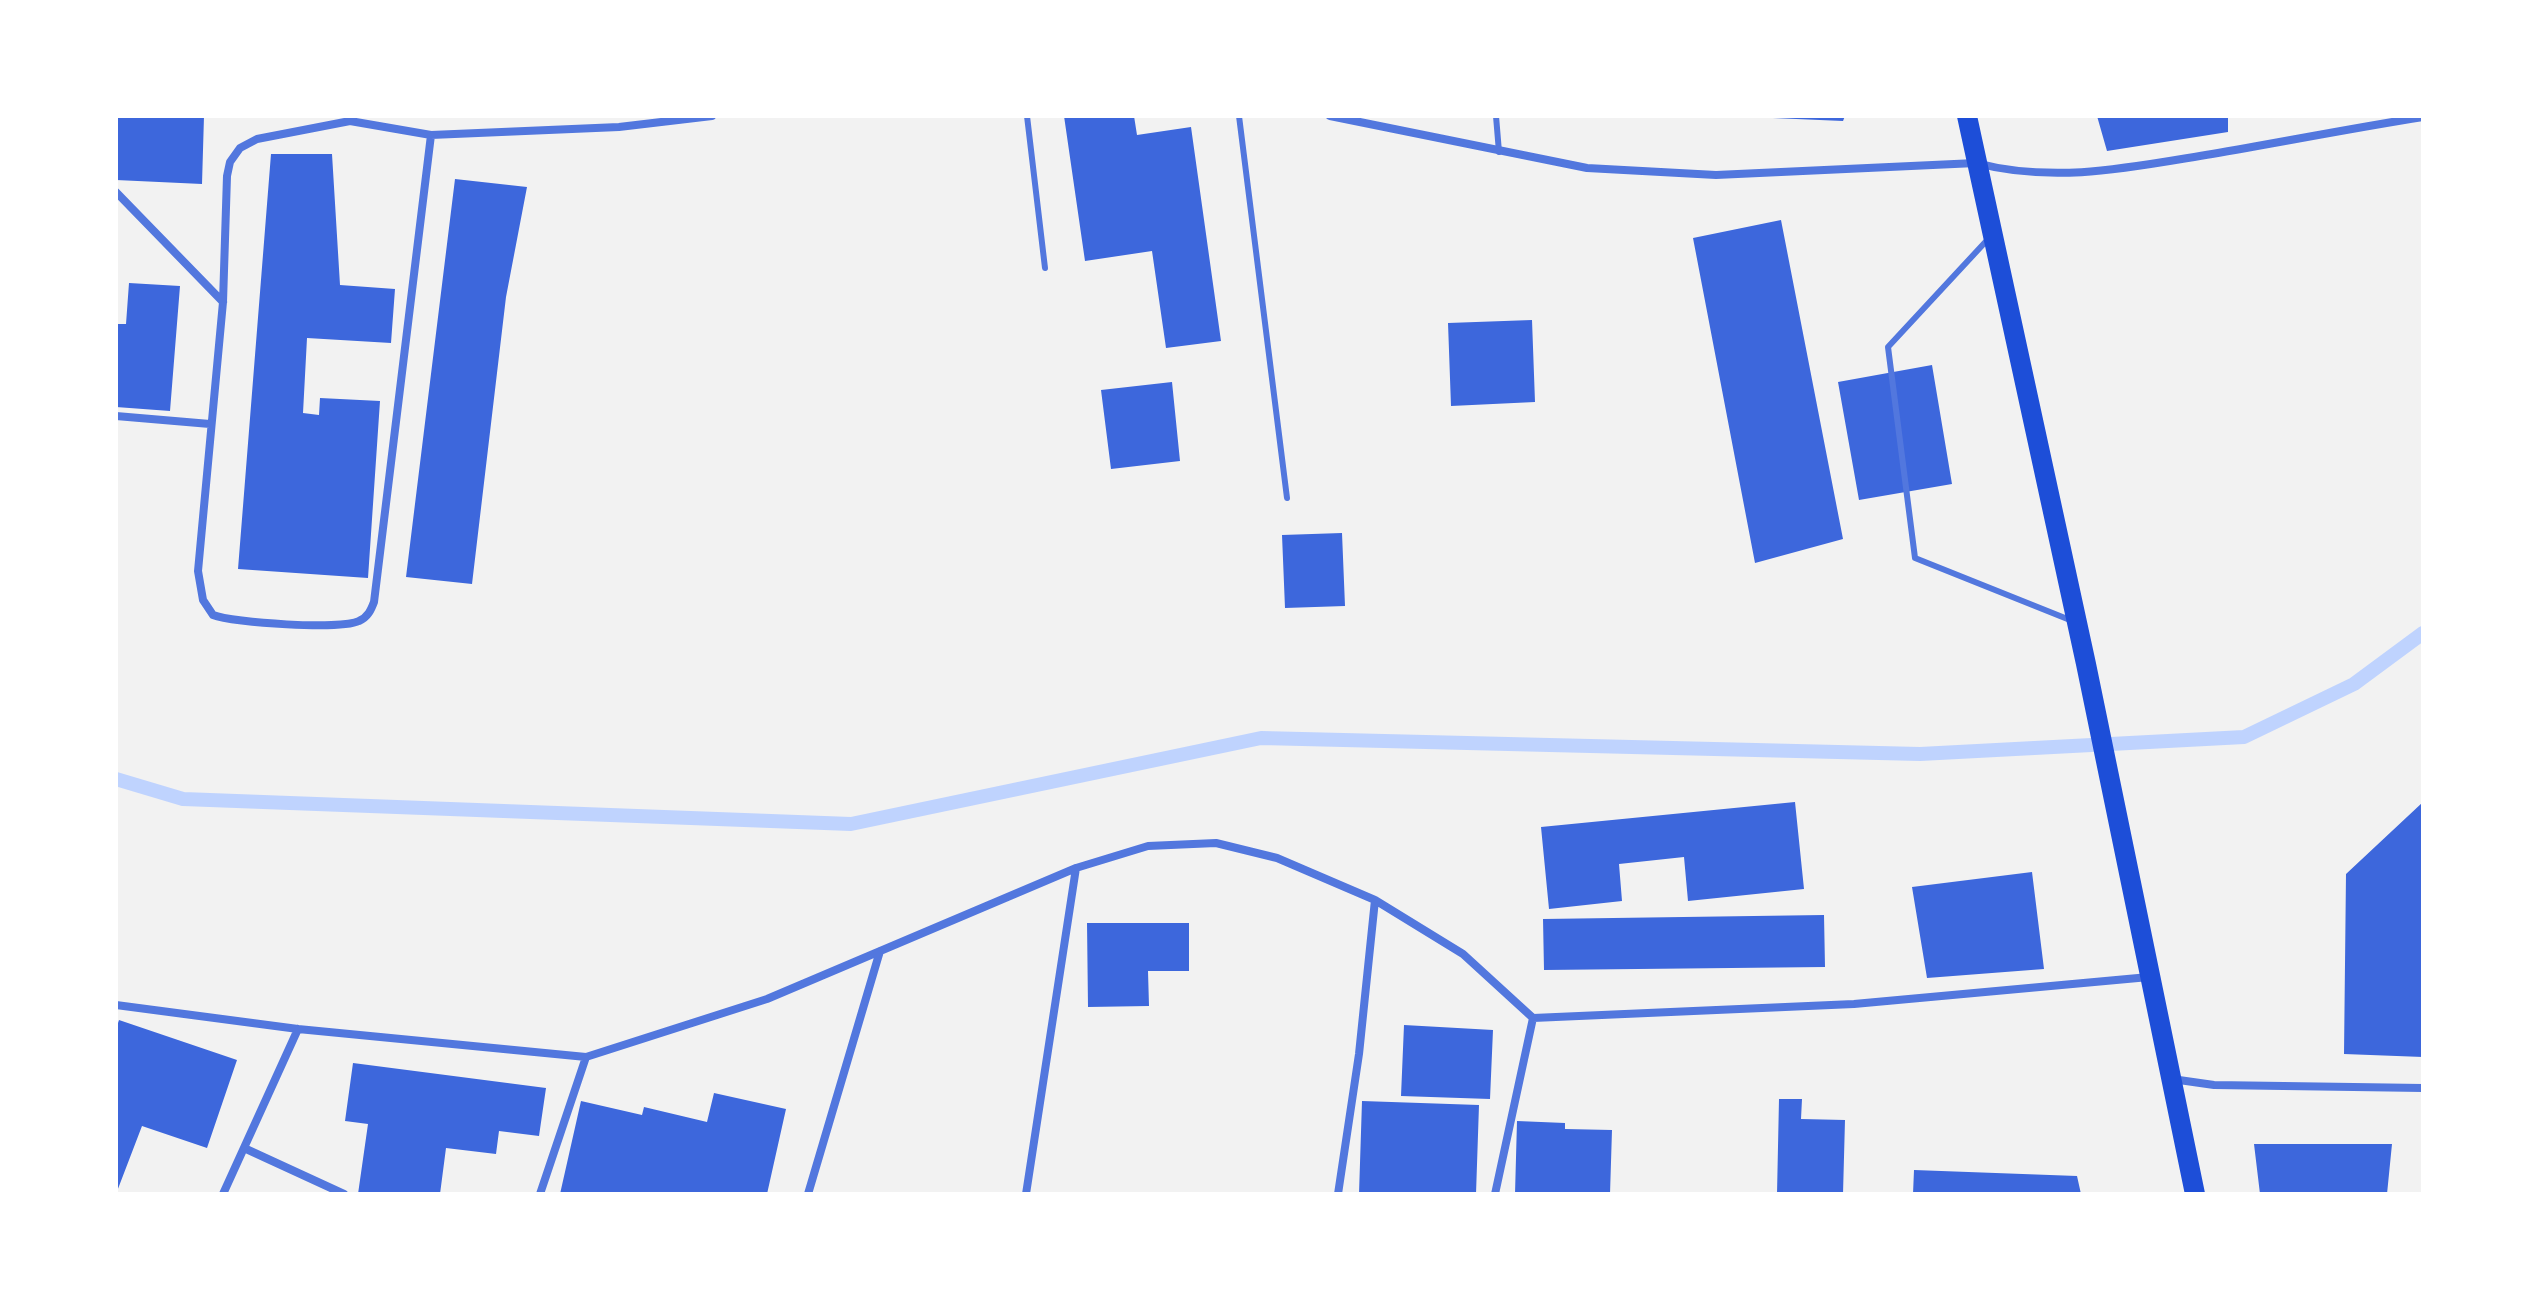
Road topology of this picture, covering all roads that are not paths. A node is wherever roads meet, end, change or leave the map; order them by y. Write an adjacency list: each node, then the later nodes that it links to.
1 (712, 116): 11 (street)
2 (1027, 116): 16 (lane)
3 (1239, 116): 20 (lane)
4 (1330, 116): 12 (street)
5 (1496, 116): 12 (lane)
6 (1967, 116): 13 (main road)
7 (2363, 116): 10 (street)
8 (2423, 117): 10 (street)
9 (350, 118): 11 (street); 17 (street)
10 (2365, 127): 13 (street)
11 (431, 135): 19 (street)
12 (1499, 152): 13 (street)
13 (1976, 163): 15 (main road)
14 (116, 192): 17 (street)
15 (1994, 234): 21 (main road); 21 (lane)
16 (1045, 268)
17 (223, 302): 19 (street)
18 (116, 416): 19 (street)
19 (210, 424)
20 (1287, 498)
21 (2077, 623): 25 (main road)
22 (1076, 868): 23 (street); 24 (street); 37 (street)
23 (1375, 900): 27 (street); 38 (street)
24 (880, 951): 29 (street); 36 (street)
25 (2151, 977): 27 (street); 30 (main road)
26 (116, 1005): 28 (street)
27 (1533, 1018): 39 (street)
28 (298, 1029): 29 (street); 32 (street)
29 (586, 1057): 35 (street)
30 (2172, 1079): 31 (street); 40 (main road)
31 (2423, 1088)
32 (244, 1148): 33 (street); 34 (street)
33 (223, 1194)
34 (344, 1194)
35 (540, 1194)
36 (808, 1194)
37 (1026, 1194)
38 (1338, 1194)
39 (1495, 1194)
40 (2195, 1194)

